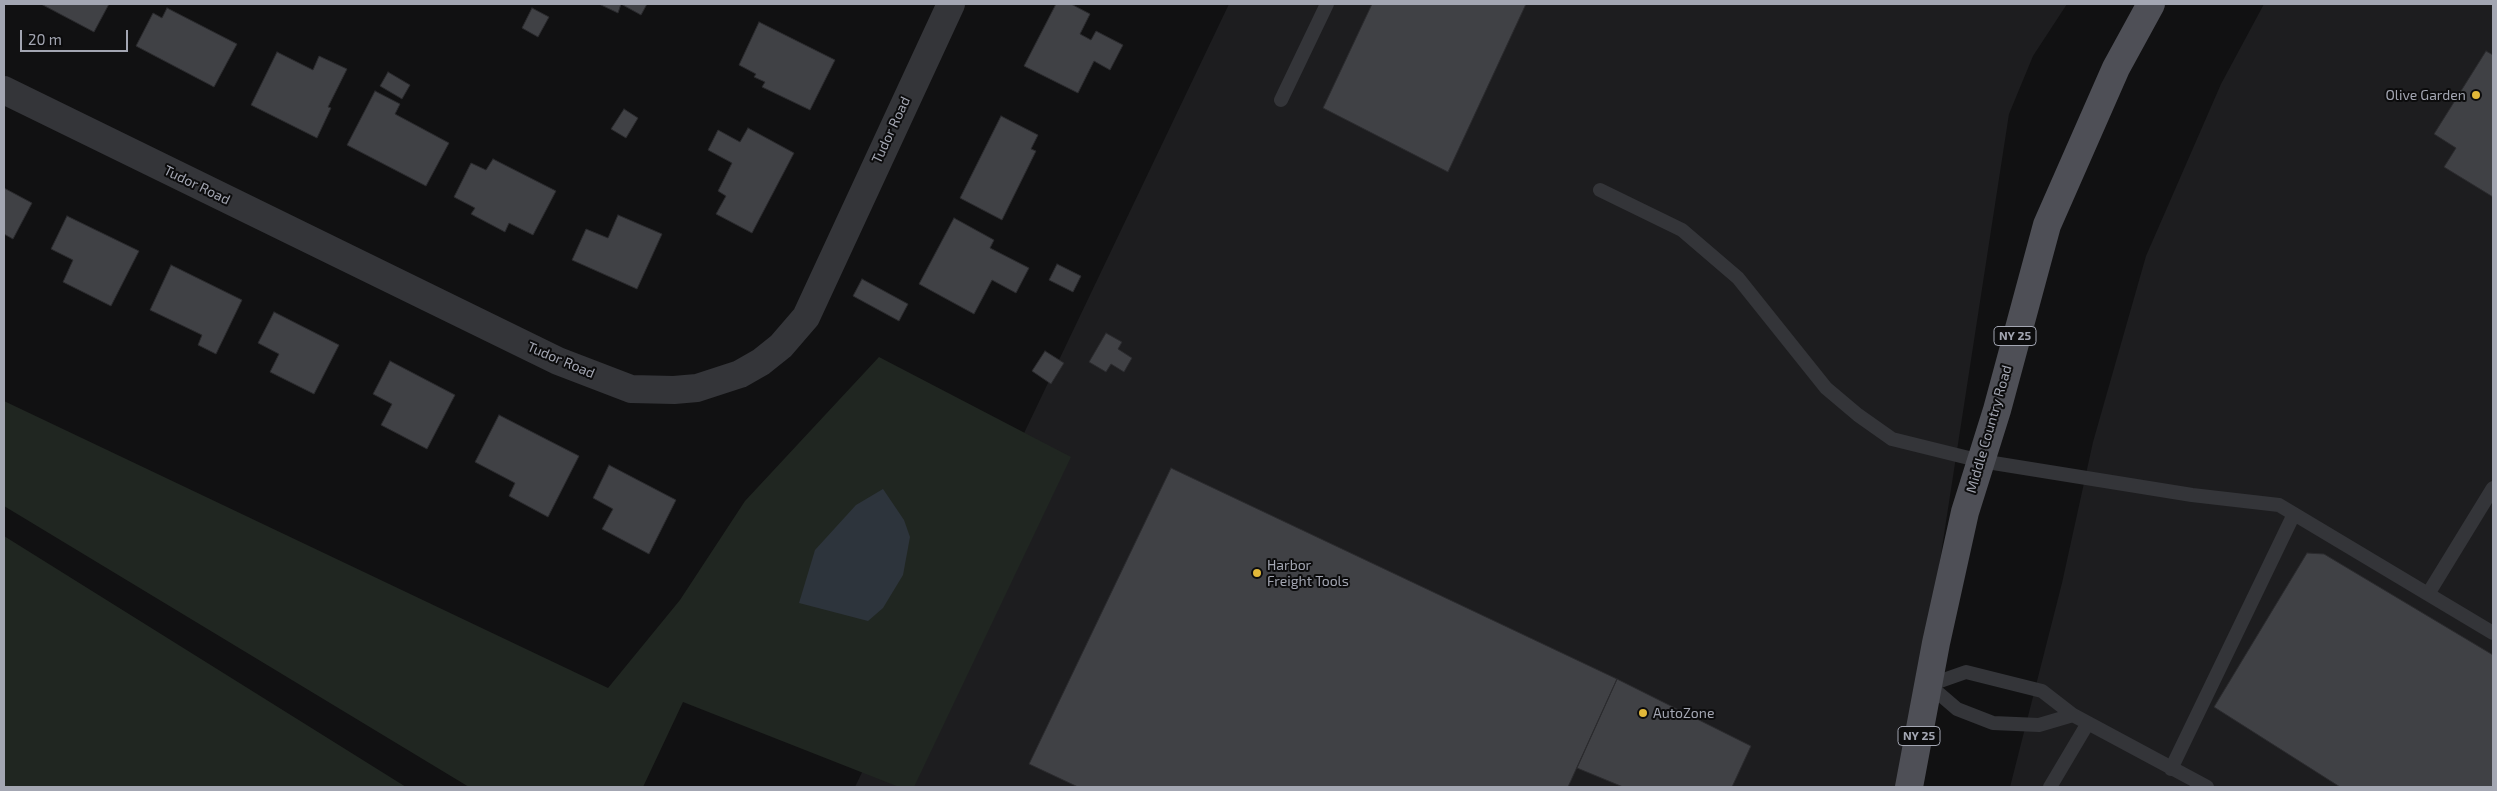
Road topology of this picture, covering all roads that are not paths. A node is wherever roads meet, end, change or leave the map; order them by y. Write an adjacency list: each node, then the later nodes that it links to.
1 (1327, 4): 5 (lane)
2 (2151, 4): 7 (main road, Middle Country Road / NY 25)
3 (944, 6): 4 (street, Tudor Road)
4 (4, 90)
5 (1281, 100)
6 (1600, 190): 7 (lane)
7 (1981, 461): 9 (lane); 12 (main road, Middle Country Road / NY 25)
8 (2493, 488): 10 (lane)
9 (2294, 514): 10 (lane); 15 (lane)
10 (2428, 594): 11 (lane)
11 (2493, 633)
12 (1928, 685): 13 (lane); 13 (lane); 16 (main road, Middle Country Road / NY 25)
13 (2073, 715): 14 (lane)
14 (2088, 723): 15 (lane); 17 (lane)
15 (2171, 769): 18 (lane)
16 (1909, 787)
17 (2050, 787)
18 (2207, 787)

